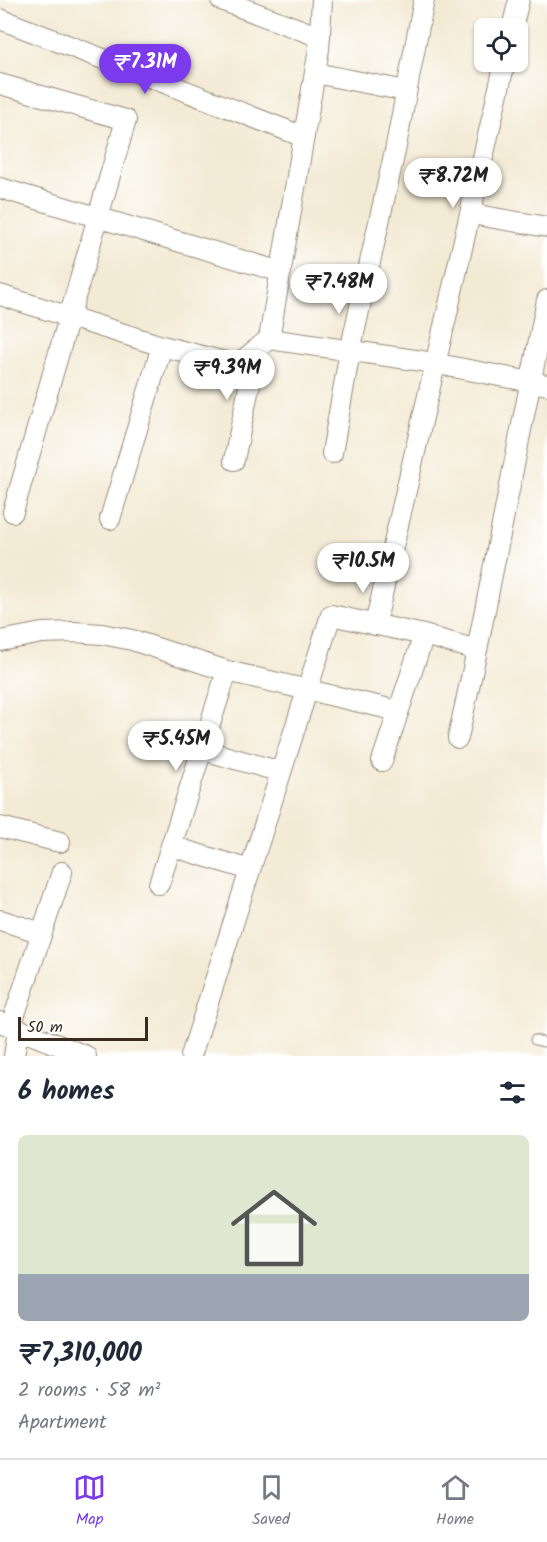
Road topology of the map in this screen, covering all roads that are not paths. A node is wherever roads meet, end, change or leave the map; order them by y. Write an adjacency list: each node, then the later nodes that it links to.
1 (221, 0): 7 (street)
2 (322, 0): 7 (street)
3 (424, 0): 11 (street)
4 (519, 0): 5 (street)
5 (514, 18)
6 (0, 19): 12 (street)
7 (320, 37): 9 (street)
8 (503, 72): 14 (street)
9 (315, 73): 11 (street); 12 (street)
10 (0, 84): 15 (street)
11 (406, 91): 23 (street)
12 (304, 137): 17 (street)
13 (0, 188): 15 (street)
14 (471, 214): 16 (street); 24 (street)
15 (98, 218): 17 (street); 20 (street)
16 (547, 227)
17 (281, 272): 21 (street)
18 (0, 295): 20 (street)
19 (547, 300): 25 (street)
20 (68, 316): 22 (street); 28 (street)
21 (263, 344): 22 (street); 23 (street); 27 (street)
22 (162, 346): 29 (street)
23 (350, 351): 24 (street); 26 (street)
24 (436, 364): 25 (street); 30 (street)
25 (538, 383): 33 (street)
26 (332, 453)
27 (234, 460)
28 (13, 512)
29 (110, 519)
30 (375, 624): 31 (street); 35 (street)
31 (424, 635): 33 (street); 36 (street)
32 (0, 641): 34 (street)
33 (477, 650): 37 (street)
34 (227, 671): 35 (street); 38 (street)
35 (308, 689): 36 (street); 40 (street)
36 (398, 711): 39 (street)
37 (458, 738)
38 (203, 750): 40 (street); 43 (street)
39 (382, 761)
40 (281, 772): 44 (street)
41 (0, 827): 42 (street)
42 (60, 842)
43 (171, 846): 44 (street); 46 (street)
44 (250, 870): 54 (street)
45 (62, 872): 48 (street)
46 (159, 884)
47 (0, 920): 48 (street)
48 (42, 933): 49 (street)
49 (10, 1026): 52 (street); 53 (street)
50 (535, 1040): 51 (lane)
51 (547, 1044)
52 (14, 1056)
53 (86, 1056)
54 (191, 1056)

